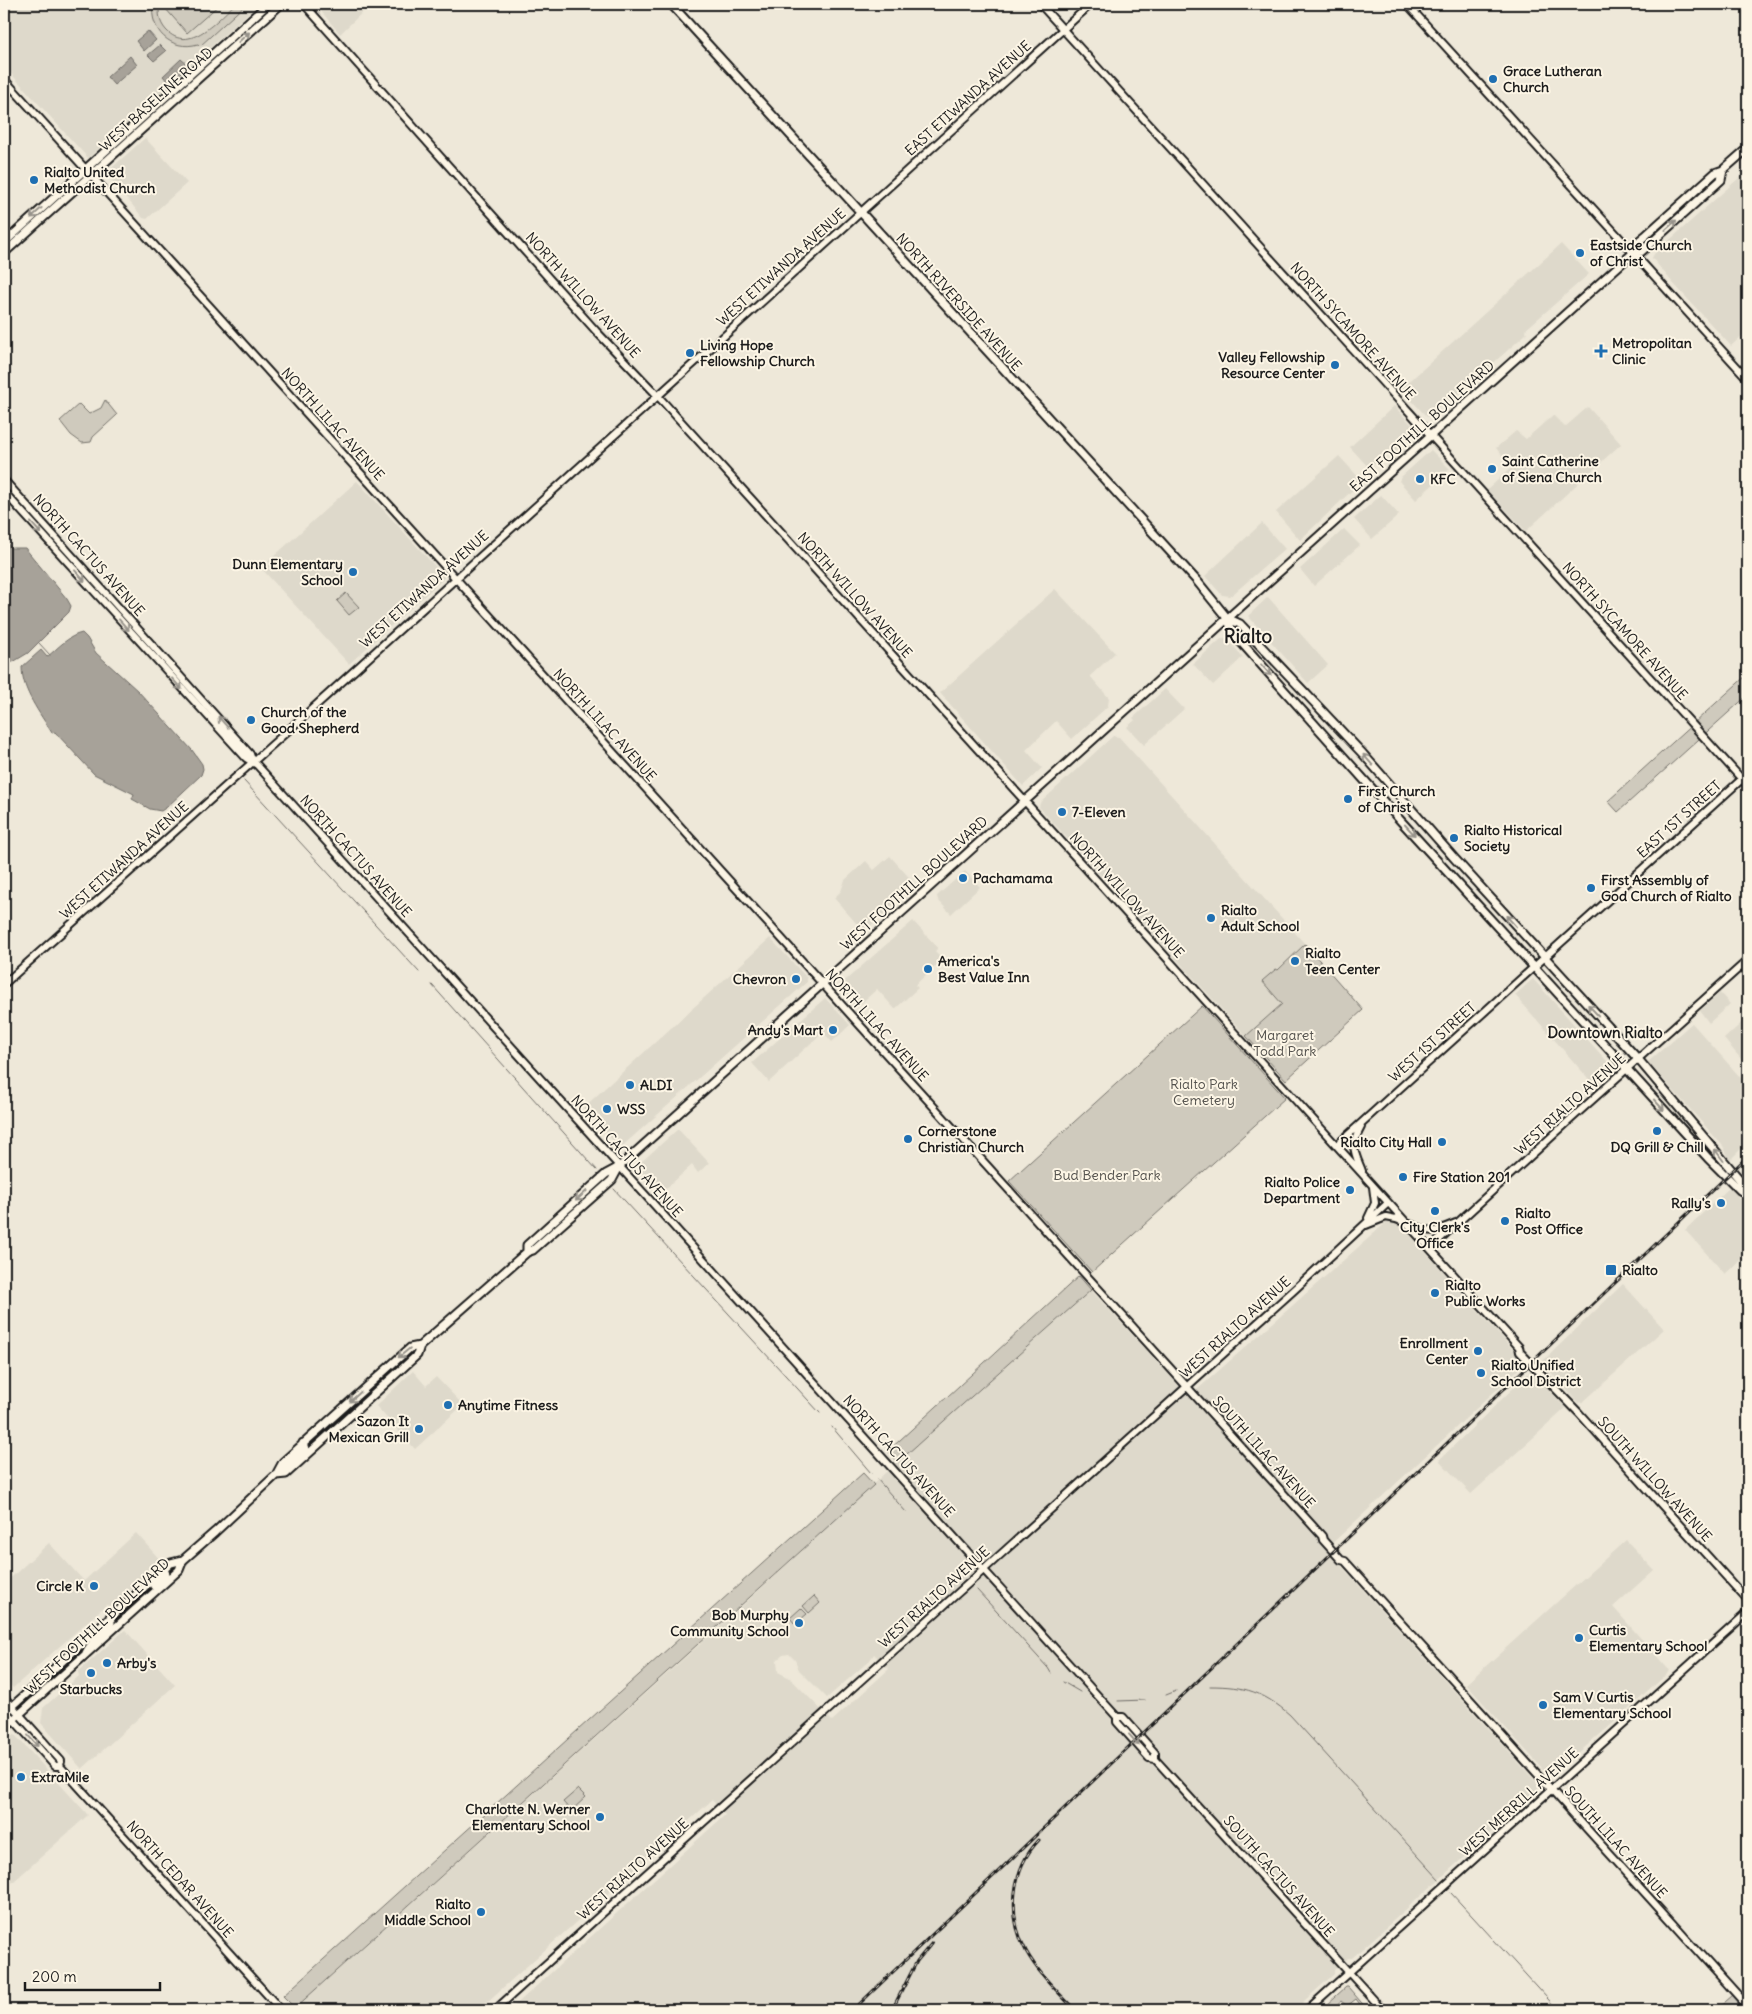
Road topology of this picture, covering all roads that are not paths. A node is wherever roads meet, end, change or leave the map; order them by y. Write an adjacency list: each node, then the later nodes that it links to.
1 (268, 4): 11 (main road, WEST BASELINE ROAD)
2 (281, 4): 12 (main road, WEST BASELINE ROAD, one-way to 2)
3 (304, 4): 18 (street, NORTH WILLOW AVENUE)
4 (671, 4): 13 (main road, NORTH RIVERSIDE AVENUE)
5 (1040, 4): 8 (street, NORTH SYCAMORE AVENUE)
6 (1091, 4): 8 (street, EAST ETIWANDA AVENUE)
7 (1407, 4): 16 (street)
8 (1063, 29): 13 (street, EAST ETIWANDA AVENUE); 19 (street, NORTH SYCAMORE AVENUE)
9 (4, 80): 11 (street, NORTH LILAC AVENUE)
10 (1748, 148): 16 (main road, EAST FOOTHILL BOULEVARD)
11 (85, 169): 12 (street, NORTH LILAC AVENUE); 14 (main road, WEST BASELINE ROAD, one-way to 14)
12 (91, 176): 15 (main road, WEST BASELINE ROAD); 22 (street, NORTH LILAC AVENUE)
13 (861, 211): 18 (street, WEST ETIWANDA AVENUE); 23 (main road, NORTH RIVERSIDE AVENUE)
14 (4, 243)
15 (4, 253)
16 (1633, 253): 17 (street); 19 (main road, EAST FOOTHILL BOULEVARD)
17 (1748, 379)
18 (657, 396): 22 (street, WEST ETIWANDA AVENUE); 27 (street, NORTH WILLOW AVENUE)
19 (1430, 435): 23 (main road, EAST FOOTHILL BOULEVARD); 25 (street, NORTH SYCAMORE AVENUE)
20 (4, 480): 24 (street, NORTH CACTUS AVENUE, one-way to 20)
21 (4, 492): 24 (street, NORTH CACTUS AVENUE, one-way to 24)
22 (455, 578): 24 (street, WEST ETIWANDA AVENUE); 31 (street, NORTH LILAC AVENUE)
23 (1227, 618): 27 (main road, WEST FOOTHILL BOULEVARD); 28 (main road, NORTH RIVERSIDE AVENUE, one-way to 23); 30 (main road, NORTH RIVERSIDE AVENUE, one-way to 30)
24 (252, 760): 32 (street, WEST ETIWANDA AVENUE); 37 (street, NORTH CACTUS AVENUE)
25 (1742, 779): 26 (street, NORTH SYCAMORE AVENUE); 28 (street, EAST 1ST STREET)
26 (1748, 786)
27 (1024, 800): 31 (main road, WEST FOOTHILL BOULEVARD); 36 (street, NORTH WILLOW AVENUE)
28 (1544, 957): 30 (street, WEST 1ST STREET); 33 (main road, NORTH RIVERSIDE AVENUE, one-way to 28)
29 (1748, 960): 33 (street, WEST RIALTO AVENUE)
30 (1534, 967): 34 (main road, NORTH RIVERSIDE AVENUE); 35 (street, WEST 1ST STREET)
31 (822, 983): 37 (main road, WEST FOOTHILL BOULEVARD); 47 (street, NORTH LILAC AVENUE)
32 (4, 984)
33 (1638, 1059): 34 (street, WEST RIALTO AVENUE); 40 (main road, NORTH RIVERSIDE AVENUE, one-way to 33)
34 (1626, 1069): 40 (main road, NORTH RIVERSIDE AVENUE, one-way to 40); 42 (street, WEST RIALTO AVENUE)
35 (1364, 1121): 36 (street, WEST 1ST STREET); 38 (street)
36 (1338, 1145): 38 (street, NORTH WILLOW AVENUE)
37 (619, 1167): 46 (main road, WEST FOOTHILL BOULEVARD); 51 (street, NORTH CACTUS AVENUE)
38 (1364, 1176): 39 (street, NORTH WILLOW AVENUE)
39 (1373, 1186): 41 (street, NORTH WILLOW AVENUE); 44 (street)
40 (1748, 1194)
41 (1388, 1203): 43 (street, SOUTH WILLOW AVENUE); 44 (street, WEST RIALTO AVENUE)
42 (1460, 1221): 43 (street); 45 (street, WEST RIALTO AVENUE)
43 (1407, 1223): 44 (street); 45 (street, SOUTH WILLOW AVENUE)
44 (1362, 1227): 47 (street, WEST RIALTO AVENUE)
45 (1430, 1248): 52 (street, SOUTH WILLOW AVENUE)
46 (420, 1346): 48 (main road, WEST FOOTHILL BOULEVARD, one-way to 48); 48 (main road, WEST FOOTHILL BOULEVARD)
47 (1188, 1386): 51 (street, WEST RIALTO AVENUE); 61 (street, SOUTH LILAC AVENUE)
48 (276, 1475): 49 (main road, WEST FOOTHILL BOULEVARD)
49 (183, 1560): 50 (main road, WEST FOOTHILL BOULEVARD); 53 (main road, WEST FOOTHILL BOULEVARD)
50 (164, 1569): 53 (main road); 55 (main road, WEST FOOTHILL BOULEVARD)
51 (984, 1570): 62 (street, SOUTH CACTUS AVENUE); 65 (street, WEST RIALTO AVENUE)
52 (1748, 1601)
53 (134, 1611): 56 (main road, WEST FOOTHILL BOULEVARD)
54 (1748, 1612): 61 (street, WEST MERRILL AVENUE)
55 (110, 1617): 56 (main road); 58 (main road, WEST FOOTHILL BOULEVARD)
56 (84, 1656): 59 (main road, WEST FOOTHILL BOULEVARD)
57 (4, 1697): 58 (street, NORTH CEDAR AVENUE)
58 (7, 1710): 59 (street, NORTH CEDAR AVENUE)
59 (16, 1717): 60 (main road, WEST FOOTHILL BOULEVARD); 64 (street, NORTH CEDAR AVENUE)
60 (4, 1728)
61 (1552, 1790): 62 (street, WEST MERRILL AVENUE); 63 (street, SOUTH LILAC AVENUE)
62 (1349, 1972): 66 (street, WEST MERRILL AVENUE); 67 (street, SOUTH CACTUS AVENUE)
63 (1748, 2007)
64 (281, 2010)
65 (495, 2010)
66 (1307, 2010)
67 (1383, 2010)

